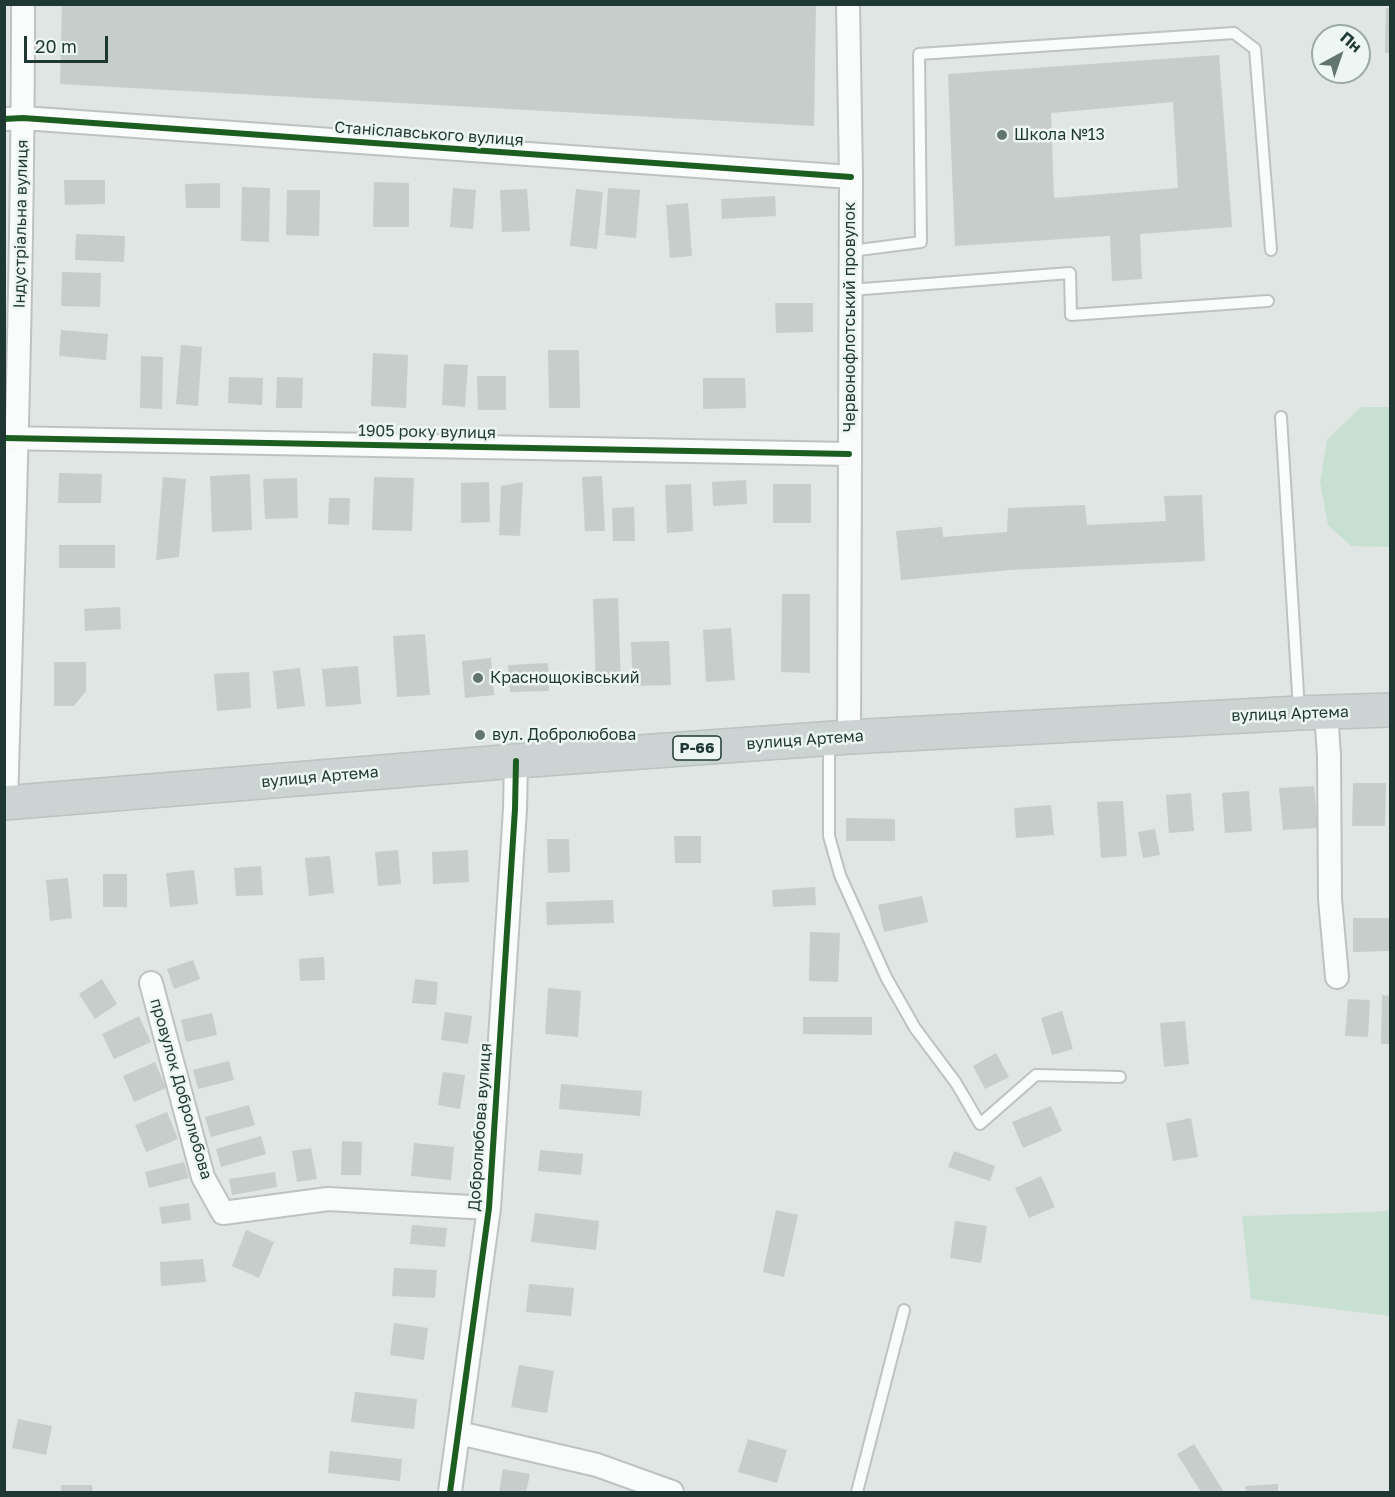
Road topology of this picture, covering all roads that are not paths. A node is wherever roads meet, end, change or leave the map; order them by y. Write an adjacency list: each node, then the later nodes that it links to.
1 (23, 4): 3 (street, Індустріальна вулиця)
2 (848, 4): 4 (street, Червонофлотський провулок)
3 (14, 119): 4 (street, Станіславського вулиця); 10 (street, Індустріальна вулиця)
4 (851, 177): 6 (street, Червонофлотський провулок)
5 (1271, 250): 6 (lane)
6 (851, 251): 7 (street, Червонофлотський провулок)
7 (850, 290): 8 (lane); 11 (street, Червонофлотський провулок)
8 (1268, 301)
9 (1281, 417): 13 (lane)
10 (11, 437): 11 (street, 1905 року вулиця); 16 (street, Індустріальна вулиця)
11 (849, 454): 14 (street, Червонофлотський провулок)
12 (1390, 710): 13 (main road, вулиця Артема / Р-66)
13 (1312, 713): 14 (main road, вулиця Артема / Р-66); 17 (street)
14 (839, 737): 15 (main road, вулиця Артема / Р-66); 19 (lane)
15 (516, 761): 16 (main road, вулиця Артема / Р-66); 20 (street, Добролюбова вулиця)
16 (5, 803)
17 (1337, 977)
18 (151, 983): 20 (street, провулок Добролюбова)
19 (1120, 1077)
20 (489, 1208): 22 (street, Добролюбова вулиця)
21 (904, 1310): 25 (lane)
22 (459, 1433): 23 (street, Добролюбова вулиця); 24 (street)
23 (450, 1492)
24 (672, 1492)
25 (857, 1492)

